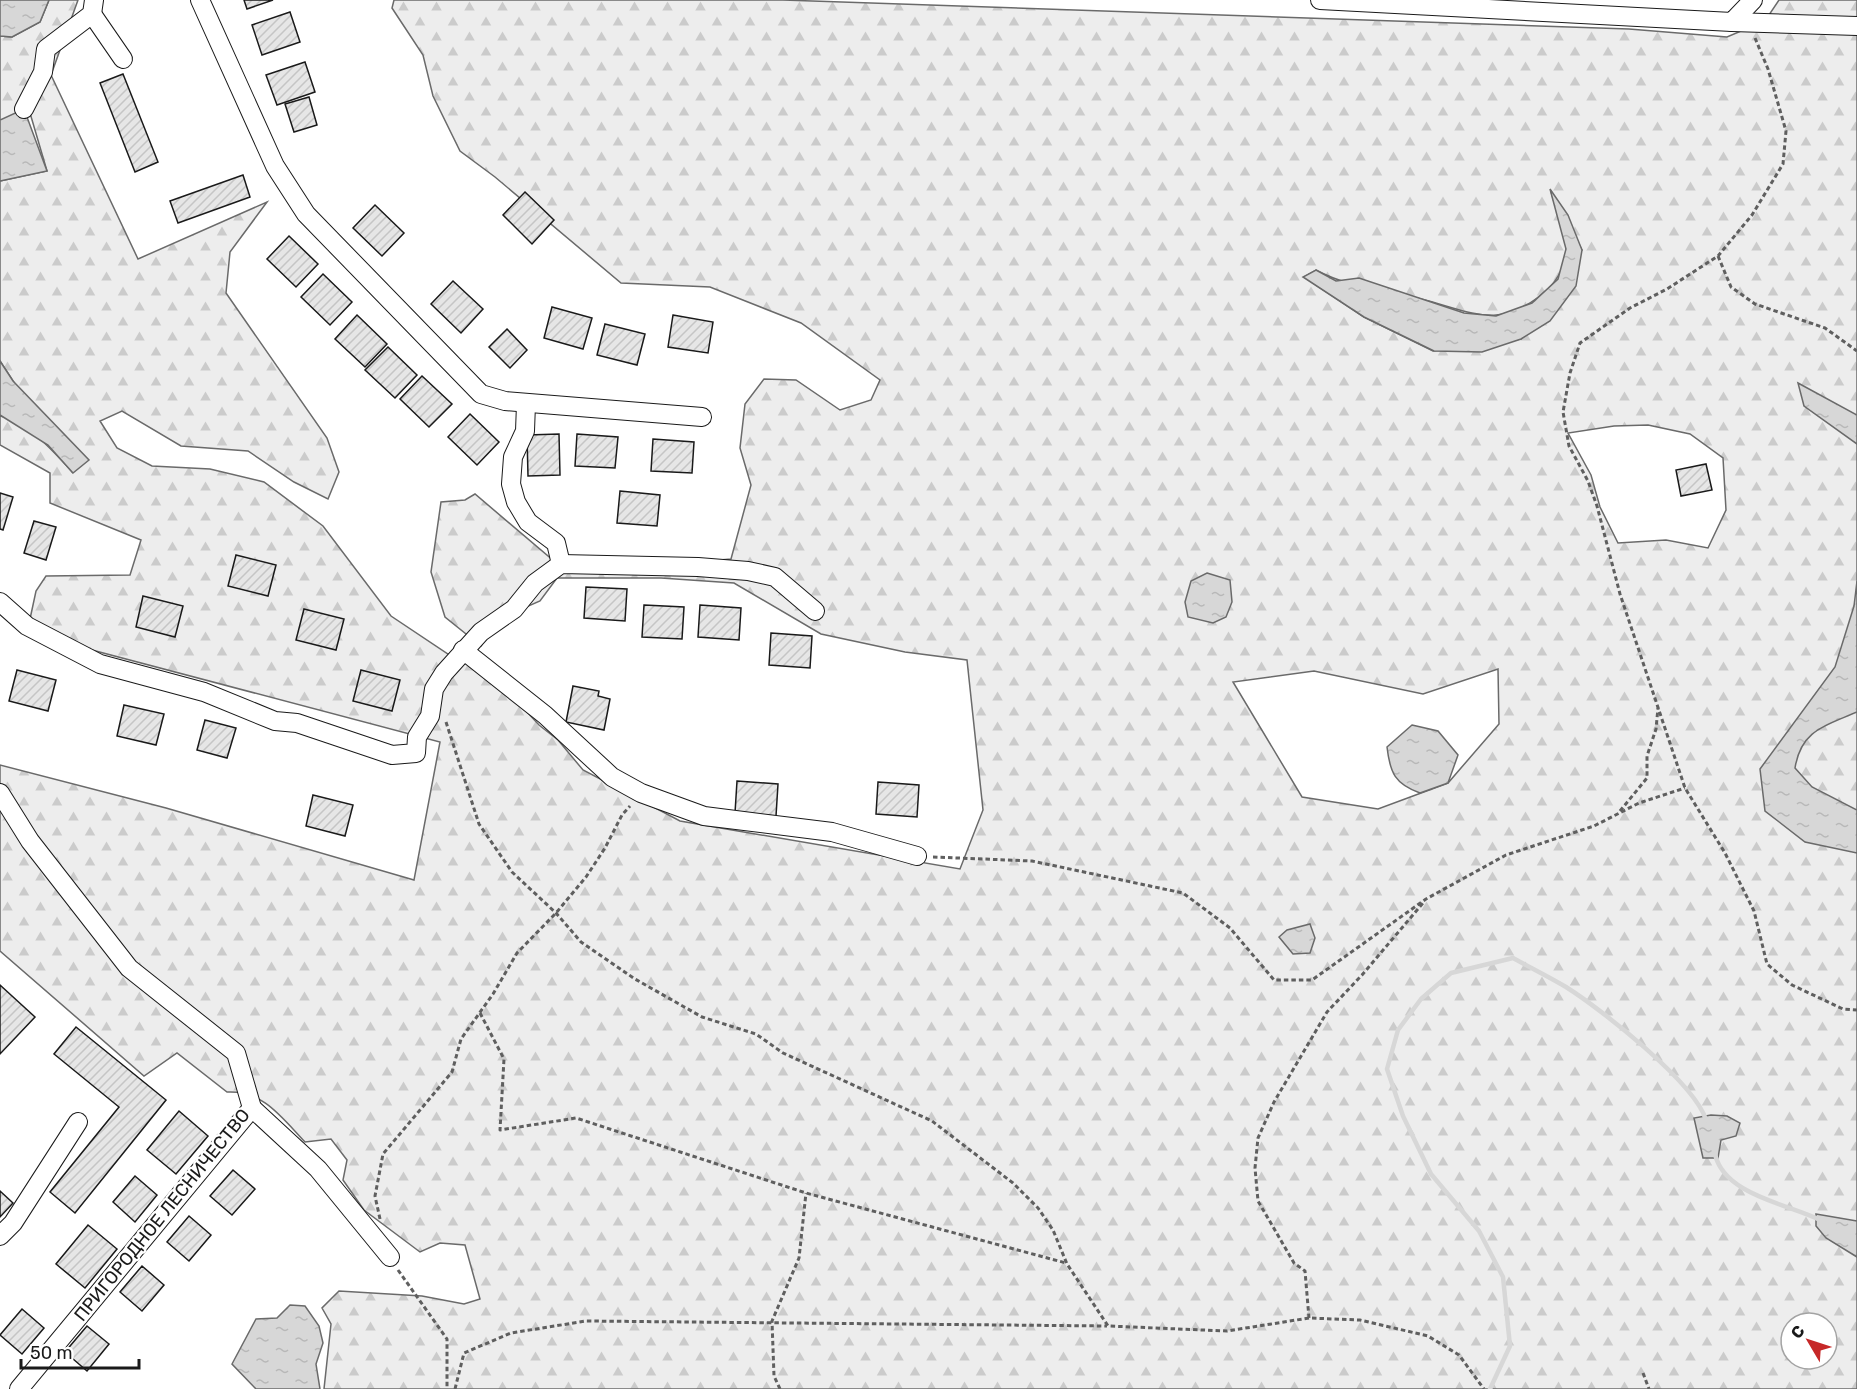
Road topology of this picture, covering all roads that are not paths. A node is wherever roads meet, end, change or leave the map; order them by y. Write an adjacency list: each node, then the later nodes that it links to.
1 (200, 0): 9 (street)
2 (1320, 0): 5 (street)
3 (1753, 0): 5 (street)
4 (93, 7): 7 (street); 8 (street)
5 (1732, 22): 6 (street)
6 (1857, 26)
7 (123, 59)
8 (24, 109)
9 (526, 404): 10 (street); 11 (street)
10 (702, 417)
11 (561, 564): 13 (street); 14 (street)
12 (0, 602): 14 (street)
13 (815, 611)
14 (463, 650): 16 (street)
15 (0, 793): 17 (street, ПРИГОРОДНОЕ ЛЕСНИЧЕСТВО)
16 (917, 856)
17 (252, 1108): 20 (street); 21 (street, ПРИГОРОДНОЕ ЛЕСНИЧЕСТВО)
18 (78, 1122): 19 (street)
19 (0, 1236)
20 (390, 1257)
21 (19, 1389)

